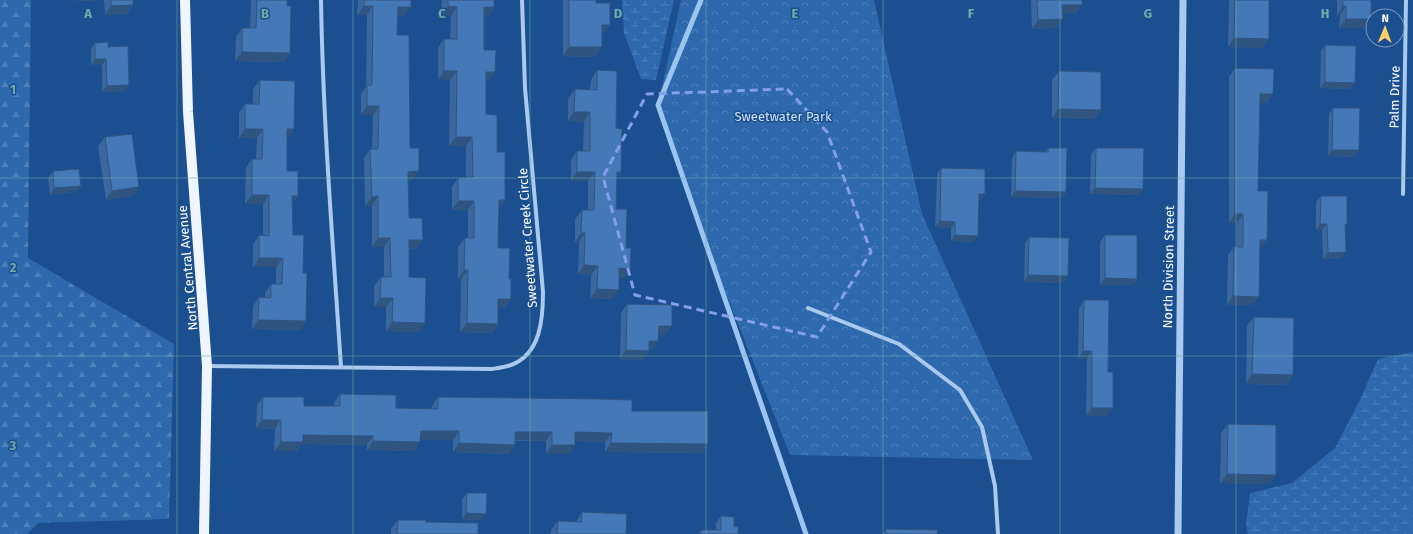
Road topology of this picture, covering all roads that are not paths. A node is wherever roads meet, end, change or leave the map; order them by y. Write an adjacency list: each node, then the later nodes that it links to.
1 (185, 0): 8 (main road, North Central Avenue)
2 (321, 0): 9 (street)
3 (522, 0): 9 (street, Sweetwater Creek Circle)
4 (1183, 0): 12 (street, North Division Street)
5 (1406, 0): 6 (street, Palm Drive)
6 (1403, 194)
7 (808, 308): 11 (street)
8 (207, 366): 9 (street, Sweetwater Creek Circle); 10 (main road, North Central Avenue)
9 (341, 367)
10 (204, 534)
11 (998, 534)
12 (1178, 534)

